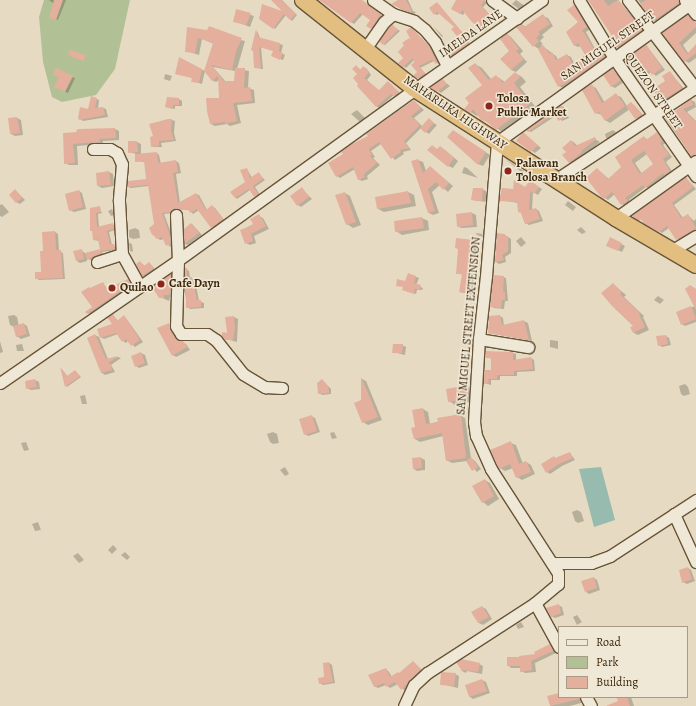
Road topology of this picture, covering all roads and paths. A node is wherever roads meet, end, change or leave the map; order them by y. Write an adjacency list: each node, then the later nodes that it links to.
1 (303, 0): 12 (highway, MAHARLIKA HIGHWAY)
2 (373, 0): 8 (street)
3 (492, 0): 10 (street)
4 (542, 0): 10 (street, IMELDA LANE)
5 (579, 0): 13 (street, QUEZON STREET)
6 (628, 0): 11 (street)
7 (690, 2): 9 (street); 11 (street, SAN MIGUEL STREET)
8 (392, 14): 12 (street); 14 (street)
9 (696, 14)
10 (517, 18): 14 (street, IMELDA LANE)
11 (652, 31): 13 (street, SAN MIGUEL STREET); 16 (street)
12 (365, 49): 15 (highway, MAHARLIKA HIGHWAY)
13 (614, 58): 17 (street, QUEZON STREET); 18 (street, SAN MIGUEL STREET)
14 (447, 66): 15 (street, IMELDA LANE)
15 (415, 88): 18 (highway, MAHARLIKA HIGHWAY); 28 (street, IMELDA LANE)
16 (696, 88): 17 (street)
17 (654, 116): 20 (street, QUEZON STREET); 22 (street)
18 (497, 142): 22 (highway, MAHARLIKA HIGHWAY); 32 (street, SAN MIGUEL STREET EXTENSION)
19 (93, 149): 27 (street)
20 (693, 164): 21 (street, QUEZON STREET); 24 (street)
21 (696, 176)
22 (556, 180): 24 (highway, MAHARLIKA HIGHWAY)
23 (176, 215): 28 (street)
24 (616, 218): 26 (highway, MAHARLIKA HIGHWAY)
25 (696, 236): 26 (street)
26 (672, 251): 30 (highway, MAHARLIKA HIGHWAY)
27 (122, 254): 29 (street); 31 (street)
28 (178, 260): 31 (street, IMELDA LANE); 35 (street)
29 (97, 262)
30 (696, 266)
31 (139, 285): 34 (street, IMELDA LANE)
32 (479, 339): 33 (street); 39 (street, SAN MIGUEL STREET EXTENSION)
33 (528, 347)
34 (0, 383)
35 (282, 388)
36 (696, 500): 37 (street)
37 (674, 514): 38 (street); 39 (street)
38 (696, 562)
39 (552, 563): 40 (street, SAN MIGUEL STREET EXTENSION)
40 (535, 603): 41 (street); 42 (street)
41 (558, 645)
42 (404, 706)

